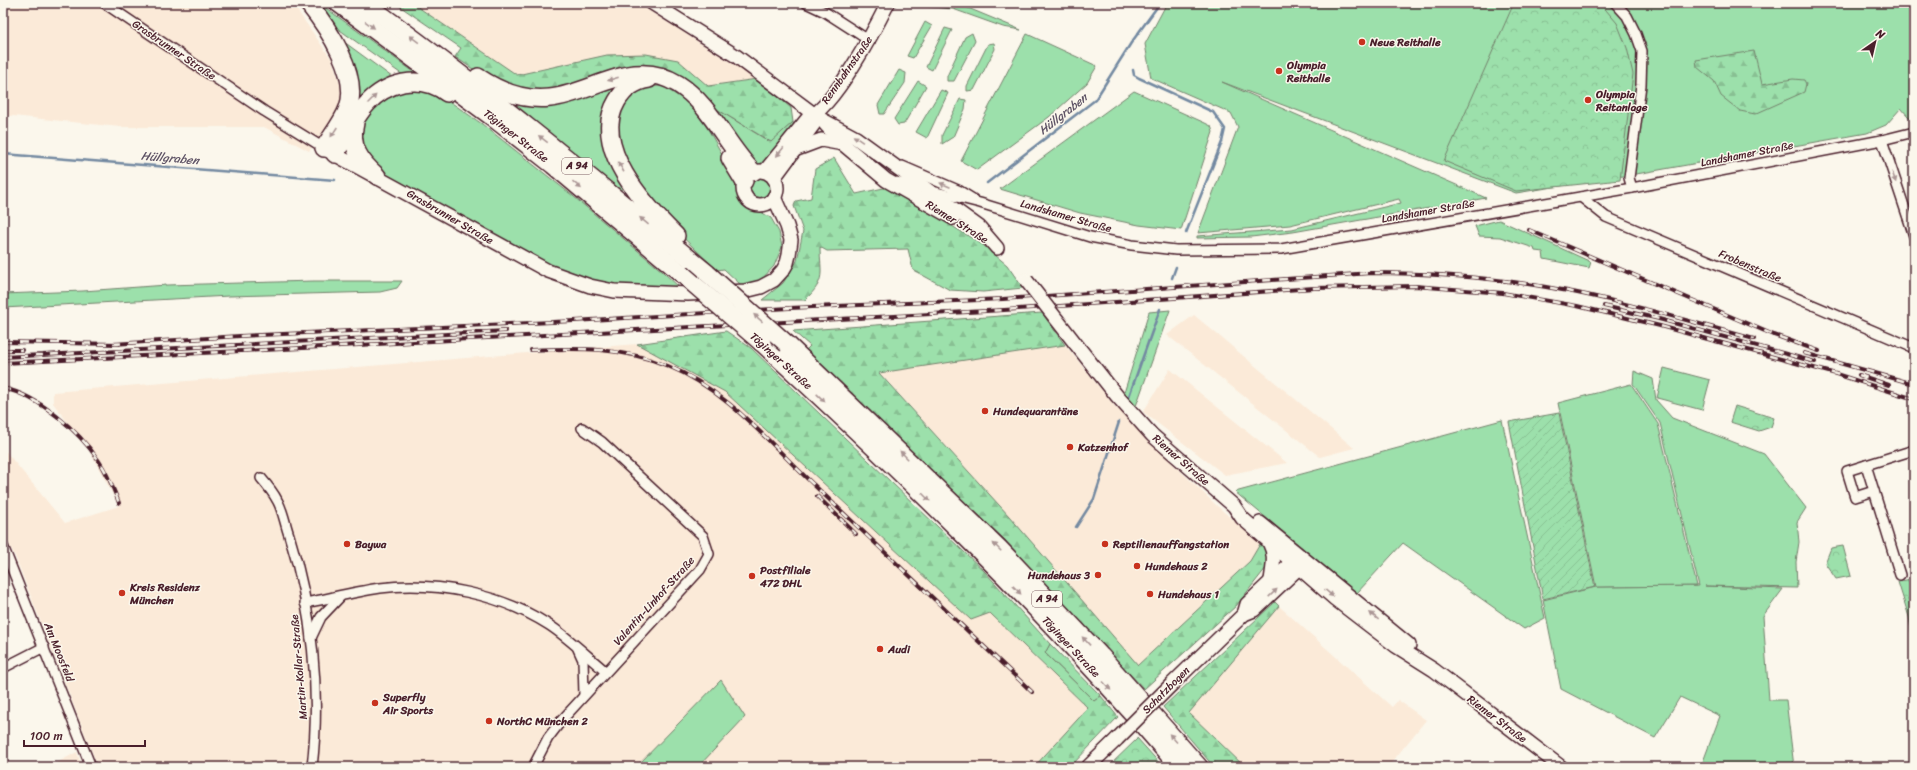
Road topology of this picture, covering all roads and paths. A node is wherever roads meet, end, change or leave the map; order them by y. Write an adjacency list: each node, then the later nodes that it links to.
1 (104, 3): 21 (street, Grasbrunner Straße)
2 (308, 3): 21 (highway, one-way to 21)
3 (338, 3): 13 (highway, Töginger Straße / A 94, one-way to 13)
4 (365, 3): 10 (highway, Töginger Straße / A 94, one-way to 4)
5 (652, 3): 12 (street, Riemer Straße)
6 (806, 3): 9 (street)
7 (888, 3): 9 (street, Rennbahnstraße)
8 (1615, 3): 26 (street)
9 (870, 41): 14 (street, Rennbahnstraße)
10 (445, 62): 11 (highway, one-way to 10); 32 (highway, Töginger Straße / A 94, one-way to 10)
11 (665, 78): 24 (highway); 32 (highway, one-way to 11)
12 (793, 98): 14 (street, Riemer Straße); 16 (street)
13 (492, 117): 15 (highway, one-way to 13); 60 (highway, Töginger Straße / A 94, one-way to 60, bridge)
14 (817, 117): 16 (street, Rennbahnstraße); 19 (street, Riemer Straße); 20 (street, Rennbahnstraße); 22 (street, Riemer Straße, one-way to 14)
15 (355, 121): 21 (highway); 23 (highway)
16 (796, 132): 24 (street, Rennbahnstraße, one-way to 24)
17 (1914, 132): 18 (street, Landshamer Straße)
18 (1882, 140): 26 (street, Landshamer Straße); 31 (street, one-way to 31)
19 (843, 144): 20 (street); 25 (street, Riemer Straße)
20 (797, 149): 24 (street, Rennbahnstraße)
21 (329, 151): 23 (street, Grasbrunner Straße)
22 (889, 161): 27 (street, Riemer Straße); 30 (street, Landshamer Straße, one-way to 22)
23 (376, 176): 29 (street, Grasbrunner Straße)
24 (759, 176): 29 (street); 29 (street)
25 (886, 180): 27 (street, Landshamer Straße); 27 (street, Riemer Straße)
26 (1632, 188): 28 (street, Landshamer Straße)
27 (926, 189): 30 (street, Landshamer Straße)
28 (1581, 197): 30 (street, Landshamer Straße); 34 (street, Frobenstraße)
29 (770, 200)
30 (980, 203)
31 (1914, 236)
32 (707, 273): 61 (highway, Töginger Straße / A 94, one-way to 32, bridge)
33 (1026, 280): 40 (street, Riemer Straße, bridge)
34 (1914, 348)
35 (582, 428): 54 (street, Valentin-Linhof-Straße)
36 (1914, 450): 37 (street)
37 (1866, 465): 39 (street); 39 (street)
38 (261, 478): 48 (street, Martin-Kollar-Straße)
39 (1874, 491): 45 (street)
40 (1234, 506): 41 (street, Riemer Straße); 44 (street, Riemer Straße)
41 (1269, 542): 44 (street, Riemer Straße); 46 (street)
42 (3, 546): 43 (street, Am Moosfeld)
43 (6, 561): 51 (street, Am Moosfeld)
44 (1299, 561): 46 (street, Schatzbogen); 49 (street, Schatzbogen, one-way to 44); 62 (street, Riemer Straße)
45 (1900, 575)
46 (1271, 580): 49 (street, Schatzbogen)
47 (340, 596): 48 (street); 50 (street); 52 (street)
48 (305, 603): 50 (street, Martin-Kollar-Straße)
49 (1244, 614): 59 (street, Schatzbogen, bridge)
50 (311, 639): 57 (street, Martin-Kollar-Straße)
51 (44, 647): 53 (street); 56 (street, Am Moosfeld)
52 (578, 648): 54 (street); 55 (street)
53 (3, 668)
54 (605, 671): 55 (street, Valentin-Linhof-Straße)
55 (584, 695): 58 (street, Valentin-Linhof-Straße)
56 (91, 767)
57 (312, 767)
58 (533, 767)
59 (1088, 767)
60 (1179, 767)
61 (1199, 767)
62 (1561, 767)

